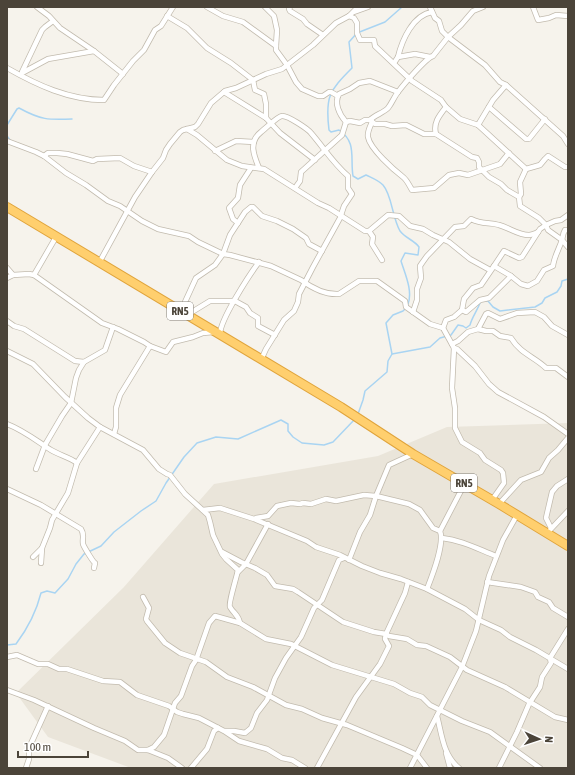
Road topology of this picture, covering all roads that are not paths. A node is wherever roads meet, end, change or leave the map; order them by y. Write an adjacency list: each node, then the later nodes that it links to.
1 (37, 7): 15 (street)
2 (173, 7): 13 (street)
3 (207, 7): 18 (street)
4 (265, 7): 18 (street)
5 (290, 7): 16 (street)
6 (358, 7): 12 (street)
7 (368, 7): 12 (street)
8 (430, 7): 11 (street)
9 (483, 7): 17 (street)
10 (533, 7): 14 (street)
11 (432, 12): 17 (street); 20 (street)
12 (350, 14): 16 (street); 22 (street)
13 (167, 16): 26 (street); 28 (street)
14 (568, 16)
15 (52, 21): 19 (street); 25 (street)
16 (323, 35): 23 (street)
17 (448, 37): 21 (street); 29 (street)
18 (276, 46): 23 (street)
19 (94, 50): 25 (street); 26 (street)
20 (398, 57): 21 (street); 22 (street)
21 (430, 57): 27 (street)
22 (394, 63): 27 (street)
23 (287, 65): 28 (street); 32 (street)
24 (7, 68): 25 (street)
25 (20, 74): 26 (street)
26 (123, 74)
27 (410, 78): 31 (street); 33 (street)
28 (253, 80): 30 (street); 35 (street)
29 (506, 85): 34 (street); 36 (street)
30 (224, 92): 35 (street); 41 (street)
31 (398, 92): 32 (street); 37 (street)
32 (338, 96): 38 (street)
33 (446, 107): 40 (street); 42 (street)
34 (489, 107): 36 (street); 40 (street)
35 (266, 118): 39 (street)
36 (544, 119): 45 (street)
37 (371, 121): 38 (street); 42 (street); 55 (street)
38 (346, 122): 47 (street)
39 (271, 124): 44 (street); 47 (street); 50 (street)
40 (478, 125): 48 (street)
41 (187, 129): 46 (street); 56 (street)
42 (436, 134): 55 (street)
43 (7, 141): 49 (street)
44 (254, 142): 46 (street); 53 (street)
45 (568, 144)
46 (216, 151): 52 (street)
47 (324, 151): 50 (street); 62 (street)
48 (509, 153): 54 (street); 55 (street)
49 (44, 156): 56 (street); 60 (street)
50 (315, 160): 57 (street)
51 (568, 167): 54 (street)
52 (251, 168): 53 (street); 63 (street)
53 (259, 168): 57 (street)
54 (526, 169): 58 (street)
55 (482, 171): 58 (street)
56 (152, 172): 60 (street)
57 (295, 188): 62 (street)
58 (519, 197): 64 (street)
59 (7, 207): 68 (highway, RN5)
60 (127, 211): 73 (street); 75 (street)
61 (568, 215): 64 (street)
62 (340, 216): 66 (street); 72 (street)
63 (238, 223): 72 (street); 73 (street)
64 (546, 225): 67 (street); 70 (street)
65 (568, 230): 70 (street)
66 (369, 231): 69 (street); 74 (street)
67 (538, 232): 69 (street); 77 (street)
68 (56, 237): 75 (highway, RN5); 81 (street)
69 (444, 239): 79 (street); 87 (street)
70 (562, 240): 71 (street); 82 (street)
71 (568, 247)
72 (322, 251): 84 (street)
73 (223, 254): 76 (street); 88 (street)
74 (382, 260)
75 (100, 262): 88 (highway, RN5)
76 (259, 262): 84 (street); 85 (street)
77 (494, 266): 79 (street); 82 (street)
78 (7, 268): 80 (street)
79 (490, 270): 86 (street)
80 (12, 275): 81 (street); 83 (street)
81 (34, 275): 90 (street)
82 (511, 276): 86 (street)
83 (7, 278)
84 (306, 283): 87 (street); 94 (street)
85 (235, 301): 88 (street); 93 (street); 94 (street)
86 (462, 310): 91 (street)
87 (413, 312): 91 (street)
88 (184, 314): 93 (highway, RN5)
89 (7, 321): 100 (street)
90 (113, 327): 96 (street); 100 (street)
91 (444, 328): 97 (street)
92 (478, 329): 95 (street); 97 (street); 101 (street)
93 (217, 333): 96 (street); 99 (highway, RN5)
94 (274, 335): 99 (street)
95 (568, 336)
96 (150, 346): 105 (street)
97 (453, 346): 106 (street); 116 (street)
98 (7, 350): 102 (street)
99 (261, 360): 109 (highway, RN5)
100 (84, 362): 102 (street)
101 (568, 377)
102 (71, 403): 104 (street); 108 (street)
103 (7, 424): 108 (street)
104 (100, 427): 105 (street); 110 (street)
105 (114, 434): 117 (street)
106 (568, 434)
107 (568, 438): 116 (street)
108 (45, 444): 110 (street); 111 (street)
109 (413, 454): 113 (highway, RN5); 115 (street)
110 (77, 463): 119 (street)
111 (36, 469)
112 (568, 479): 124 (street)
113 (465, 483): 116 (highway, RN5); 123 (street)
114 (7, 490): 119 (street)
115 (376, 496): 121 (street); 123 (street); 131 (street)
116 (495, 502): 120 (highway, RN5)
117 (203, 510): 121 (street); 128 (street)
118 (568, 511): 124 (street)
119 (56, 513): 127 (street); 134 (street)
120 (517, 515): 124 (highway, RN5); 129 (street)
121 (254, 519): 122 (street)
122 (268, 524): 131 (street); 133 (street)
123 (440, 531): 125 (street)
124 (549, 531): 126 (highway, RN5)
125 (442, 538): 129 (street); 138 (street)
126 (568, 546)
127 (42, 548): 130 (street); 132 (street)
128 (222, 552): 133 (street); 135 (street)
129 (496, 556): 137 (street)
130 (33, 557)
131 (347, 559): 136 (street); 140 (street)
132 (41, 563)
133 (246, 564): 135 (street); 140 (street)
134 (94, 568)
135 (238, 572): 143 (street)
136 (408, 582): 138 (street); 145 (street)
137 (487, 582): 141 (street); 142 (street)
138 (427, 589): 142 (street)
139 (143, 597): 149 (street)
140 (317, 605): 145 (street); 146 (street)
141 (568, 616)
142 (479, 620): 148 (street); 150 (street)
143 (240, 623): 146 (street); 149 (street)
144 (568, 629): 148 (street)
145 (386, 634): 150 (street); 152 (street)
146 (295, 647): 152 (street); 154 (street)
147 (7, 657): 158 (street)
148 (550, 658): 151 (street); 155 (street)
149 (196, 660): 154 (street); 158 (street)
150 (462, 667): 155 (street); 157 (street)
151 (568, 669)
152 (370, 676): 157 (street); 161 (street)
153 (7, 690): 156 (street)
154 (268, 695): 161 (street); 163 (street)
155 (530, 702): 160 (street); 164 (street)
156 (48, 706): 165 (street); 168 (street)
157 (440, 709): 159 (street); 164 (street)
158 (173, 710): 162 (street); 165 (street)
159 (437, 716): 166 (street); 167 (street)
160 (568, 720)
161 (341, 724): 167 (street); 172 (street)
162 (218, 728): 163 (street); 170 (street)
163 (224, 730): 171 (street)
164 (509, 746): 177 (street); 178 (street)
165 (148, 750): 169 (street)
166 (446, 752): 175 (street); 176 (street)
167 (417, 756): 173 (street); 174 (street)
168 (26, 768)
169 (182, 768)
170 (191, 768)
171 (305, 768)
172 (317, 768)
173 (410, 768)
174 (426, 768)
175 (450, 768)
176 (459, 768)
177 (499, 768)
178 (540, 768)

